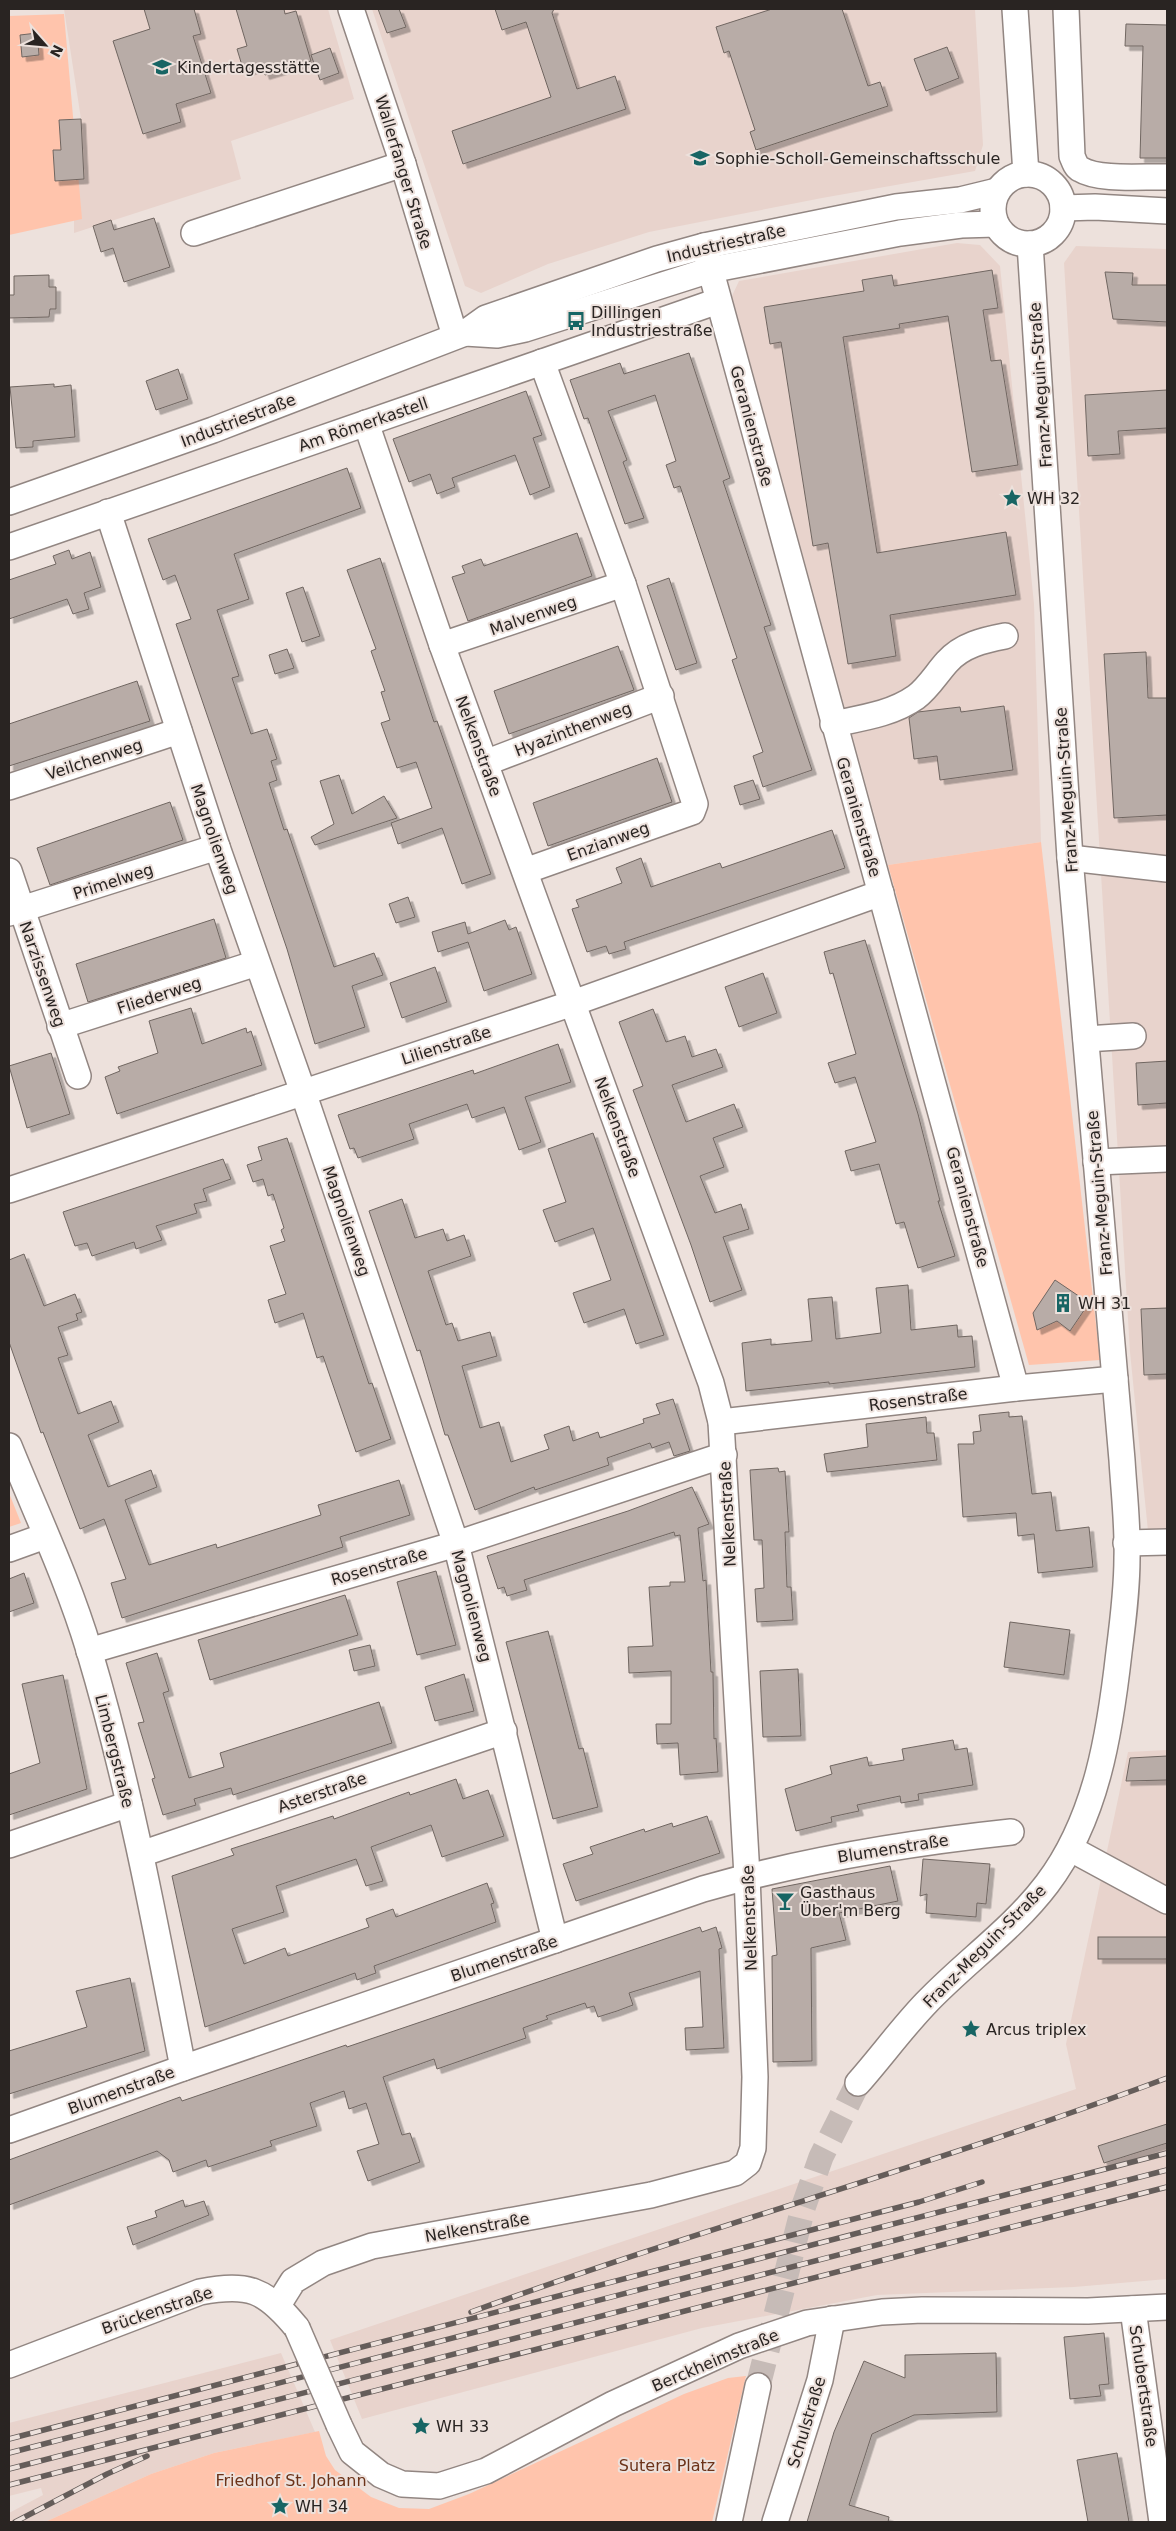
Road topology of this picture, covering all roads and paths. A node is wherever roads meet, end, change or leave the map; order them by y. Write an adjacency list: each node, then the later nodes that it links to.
1 (351, 9): 4 (street, Wallerfanger Straße)
2 (1015, 9): 5 (street)
3 (1066, 9): 6 (street)
4 (403, 164): 11 (street); 16 (street, Wallerfanger Straße)
5 (1026, 174): 7 (street); 8 (street)
6 (1167, 177)
7 (997, 191): 10 (street); 13 (street, Industriestraße)
8 (1062, 208): 9 (street); 12 (street)
9 (1167, 211)
10 (996, 224): 12 (street); 14 (street, Industriestraße)
11 (194, 233)
12 (1030, 244): 31 (street, Franz-Meguin-Straße)
13 (704, 246): 14 (street, Geranienstraße); 16 (street, Industriestraße)
14 (710, 270): 15 (street, Geranienstraße); 16 (street, Industriestraße)
15 (718, 301): 17 (street, Am Römerkastell); 26 (street, Geranienstraße)
16 (460, 334): 19 (street, Industriestraße)
17 (542, 362): 18 (street, Am Römerkastell); 22 (street)
18 (366, 424): 20 (street, Am Römerkastell); 24 (street, Nelkenstraße)
19 (9, 502)
20 (108, 512): 21 (street, Am Römerkastell); 27 (street, Magnolienweg)
21 (9, 547)
22 (623, 584): 24 (street, Malvenweg); 25 (street)
23 (1005, 636): 26 (street)
24 (442, 645): 28 (street, Nelkenstraße)
25 (661, 696): 28 (street, Hyazinthenweg); 34 (street, Enzianweg)
26 (833, 724): 35 (street, Geranienstraße)
27 (179, 731): 29 (street, Veilchenweg); 30 (street, Magnolienweg)
28 (485, 763): 34 (street, Nelkenstraße)
29 (9, 787)
30 (217, 847): 36 (street, Primelweg); 37 (street, Magnolienweg)
31 (1070, 858): 32 (street); 41 (street, Franz-Meguin-Straße)
32 (1167, 869)
33 (9, 871): 36 (street, Narzissenweg)
34 (525, 871): 38 (street, Nelkenstraße)
35 (881, 893): 38 (street, Lilienstraße); 48 (street, Geranienstraße)
36 (15, 912): 39 (street, Narzissenweg)
37 (257, 963): 39 (street, Fliederweg); 43 (street, Magnolienweg)
38 (573, 1002): 43 (street, Lilienstraße); 49 (street, Nelkenstraße)
39 (60, 1026): 42 (street, Narzissenweg)
40 (1133, 1036): 41 (street)
41 (1086, 1039): 45 (street, Franz-Meguin-Straße)
42 (78, 1076)
43 (303, 1092): 46 (street, Lilienstraße); 55 (street, Magnolienweg)
44 (1167, 1159): 45 (street)
45 (1096, 1162): 47 (street, Franz-Meguin-Straße)
46 (9, 1190)
47 (1115, 1379): 48 (street, Rosenstraße); 54 (street, Franz-Meguin-Straße)
48 (1016, 1388): 49 (street, Rosenstraße)
49 (721, 1422): 51 (street, Nelkenstraße)
50 (9, 1446): 52 (street, Limbergstraße)
51 (724, 1455): 55 (street, Rosenstraße); 64 (street, Nelkenstraße)
52 (45, 1536): 56 (street); 57 (street, Limbergstraße)
53 (1167, 1542): 54 (street)
54 (1126, 1543): 62 (street, Franz-Meguin-Straße)
55 (456, 1544): 57 (street, Rosenstraße); 58 (street, Magnolienweg)
56 (9, 1549)
57 (89, 1651): 59 (street, Limbergstraße)
58 (504, 1731): 63 (street, Asterstraße); 66 (street, Magnolienweg)
59 (129, 1804): 61 (street); 63 (street, Limbergstraße)
60 (1011, 1832): 64 (street, Blumenstraße)
61 (9, 1845)
62 (1071, 1849): 65 (street); 68 (street, Franz-Meguin-Straße)
63 (141, 1854): 67 (street, Limbergstraße)
64 (747, 1876): 66 (street, Blumenstraße); 70 (street, Nelkenstraße)
65 (1167, 1901)
66 (555, 1940): 67 (street, Blumenstraße)
67 (184, 2068): 69 (street, Blumenstraße)
68 (858, 2083)
69 (9, 2130)
70 (278, 2305): 74 (street, Brückenstraße); 75 (street, Brückenstraße)
71 (1167, 2307): 72 (street, Berckheimstraße)
72 (1133, 2309): 73 (street, Berckheimstraße); 79 (street, Schubertstraße)
73 (832, 2320): 74 (street, Berckheimstraße, bridge); 78 (street, Schulstraße)
74 (297, 2328)
75 (9, 2365)
76 (758, 2386): 77 (street)
77 (729, 2522)
78 (775, 2522)
79 (1162, 2522)

